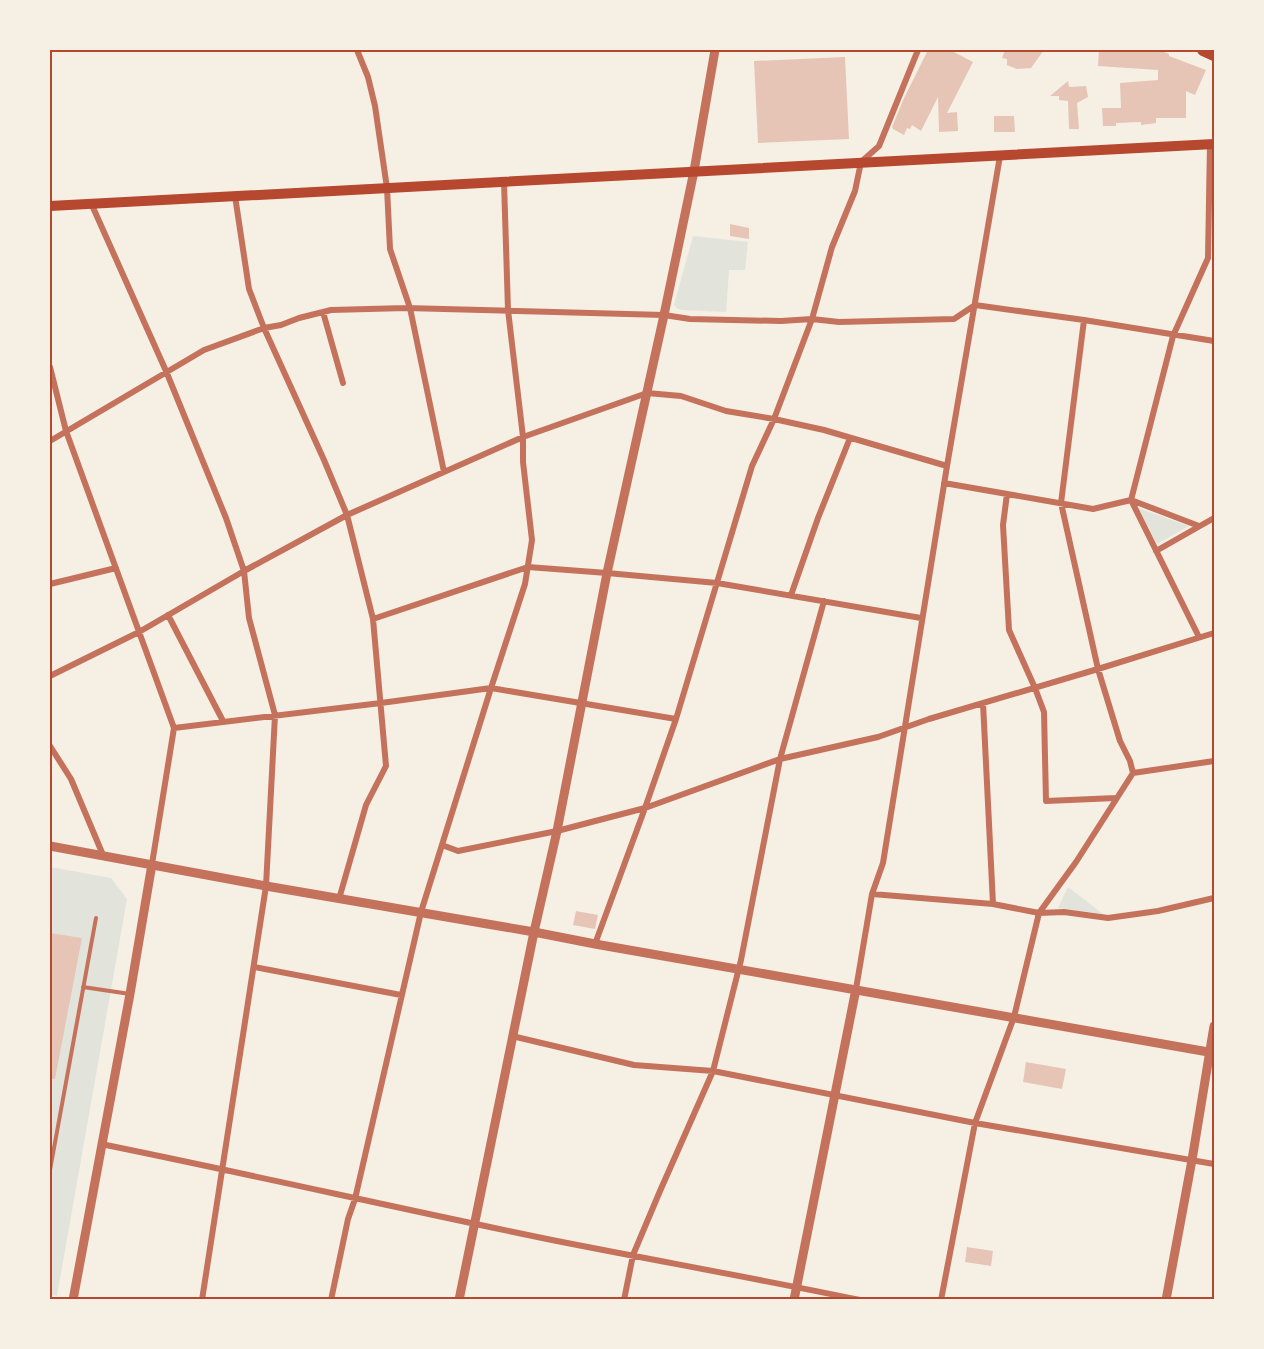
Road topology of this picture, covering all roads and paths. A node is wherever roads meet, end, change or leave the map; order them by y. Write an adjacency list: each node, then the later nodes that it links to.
1 (357, 50): 11 (street)
2 (715, 50): 9 (street)
3 (918, 50): 8 (street)
4 (1203, 50): 5 (highway)
5 (1215, 55)
6 (1212, 144): 7 (main road); 23 (street)
7 (1000, 156): 8 (main road); 15 (street)
8 (861, 162): 9 (main road); 20 (street)
9 (694, 171): 10 (main road); 19 (street)
10 (504, 181): 11 (main road); 17 (street)
11 (387, 188): 12 (main road); 16 (street)
12 (235, 196): 13 (main road); 22 (street)
13 (92, 203): 14 (main road); 26 (street)
14 (50, 206)
15 (975, 304): 20 (street); 21 (street); 34 (street)
16 (410, 308): 17 (street); 18 (street); 35 (street)
17 (508, 310): 19 (street); 31 (street)
18 (323, 312): 22 (street); 27 (street)
19 (664, 315): 20 (street); 28 (street)
20 (812, 319): 29 (street)
21 (1084, 320): 23 (street); 39 (street)
22 (264, 328): 26 (street); 40 (street)
23 (1173, 336): 24 (street); 38 (street)
24 (1215, 341)
25 (50, 367): 30 (street)
26 (166, 371): 30 (street); 46 (street)
27 (343, 383)
28 (646, 393): 29 (street); 31 (street); 47 (street)
29 (774, 418): 32 (street); 48 (street)
30 (66, 431): 33 (street); 45 (street)
31 (523, 437): 35 (street); 44 (street)
32 (850, 438): 34 (street); 50 (street)
33 (50, 441)
34 (947, 466): 36 (street)
35 (444, 472): 40 (street)
36 (944, 483): 37 (street); 53 (street)
37 (1007, 494): 39 (street); 61 (street)
38 (1131, 500): 39 (street); 42 (street); 43 (street)
39 (1061, 503): 58 (street)
40 (347, 515): 46 (street); 54 (street)
41 (1215, 518): 42 (street)
42 (1199, 526): 43 (street)
43 (1156, 551): 57 (street)
44 (528, 567): 47 (street); 54 (street); 60 (street)
45 (116, 568): 49 (street); 55 (street)
46 (244, 571): 52 (street); 65 (street)
47 (607, 573): 48 (street); 63 (street)
48 (717, 583): 50 (street); 66 (street)
49 (50, 584)
50 (791, 595): 51 (street)
51 (824, 601): 53 (street); 71 (street)
52 (168, 615): 55 (street); 67 (street)
53 (921, 618): 69 (street)
54 (373, 619): 62 (street)
55 (139, 632): 59 (street); 68 (street)
56 (1215, 633): 57 (street)
57 (1199, 637): 58 (street)
58 (1098, 669): 61 (street); 73 (street)
59 (50, 676)
60 (491, 688): 62 (street); 63 (street); 77 (street)
61 (1035, 688): 64 (street); 74 (street)
62 (381, 703): 65 (street); 84 (street)
63 (582, 703): 66 (street); 76 (street)
64 (983, 703): 69 (street); 85 (street)
65 (274, 715): 67 (street); 81 (street)
66 (676, 719): 75 (street)
67 (223, 721): 68 (street)
68 (174, 728): 80 (street)
69 (904, 729): 71 (street); 82 (street)
70 (50, 746): 79 (street)
71 (780, 759): 75 (street); 92 (street)
72 (1215, 761): 73 (street)
73 (1133, 772): 74 (street)
74 (1116, 798): 87 (street)
75 (645, 808): 76 (street); 90 (street)
76 (557, 831): 77 (street); 89 (street)
77 (442, 844): 86 (street)
78 (50, 846): 79 (street)
79 (103, 855): 80 (street)
80 (152, 864): 81 (street); 95 (street)
81 (266, 886): 84 (street); 91 (street)
82 (872, 894): 85 (street); 94 (street)
83 (1215, 898): 87 (street)
84 (339, 899): 86 (street)
85 (993, 904): 87 (street)
86 (422, 912): 89 (street); 96 (street)
87 (1039, 913): 97 (street)
88 (96, 918): 93 (lane)
89 (534, 932): 90 (street); 99 (street)
90 (595, 944): 92 (street)
91 (254, 967): 96 (street); 107 (street)
92 (738, 970): 94 (street); 101 (street)
93 (83, 987): 95 (lane); 108 (lane)
94 (856, 989): 97 (street); 102 (street)
95 (130, 994): 104 (street)
96 (401, 995): 109 (street)
97 (1014, 1017): 100 (street); 103 (street)
98 (1215, 1026): 100 (street)
99 (512, 1036): 101 (street); 110 (street)
100 (1213, 1053): 105 (street)
101 (713, 1071): 102 (street); 111 (street)
102 (835, 1096): 103 (street); 112 (street)
103 (975, 1123): 105 (street); 120 (street)
104 (101, 1144): 107 (street); 113 (street)
105 (1192, 1161): 106 (street); 121 (street)
106 (1215, 1164)
107 (221, 1168): 109 (street); 114 (street)
108 (50, 1170)
109 (356, 1199): 110 (street); 115 (street)
110 (474, 1223): 111 (street); 116 (street)
111 (633, 1255): 112 (street); 117 (street)
112 (796, 1286): 118 (street); 119 (street)
113 (73, 1299)
114 (202, 1299)
115 (331, 1299)
116 (459, 1299)
117 (624, 1299)
118 (794, 1299)
119 (860, 1299)
120 (941, 1299)
121 (1166, 1299)

